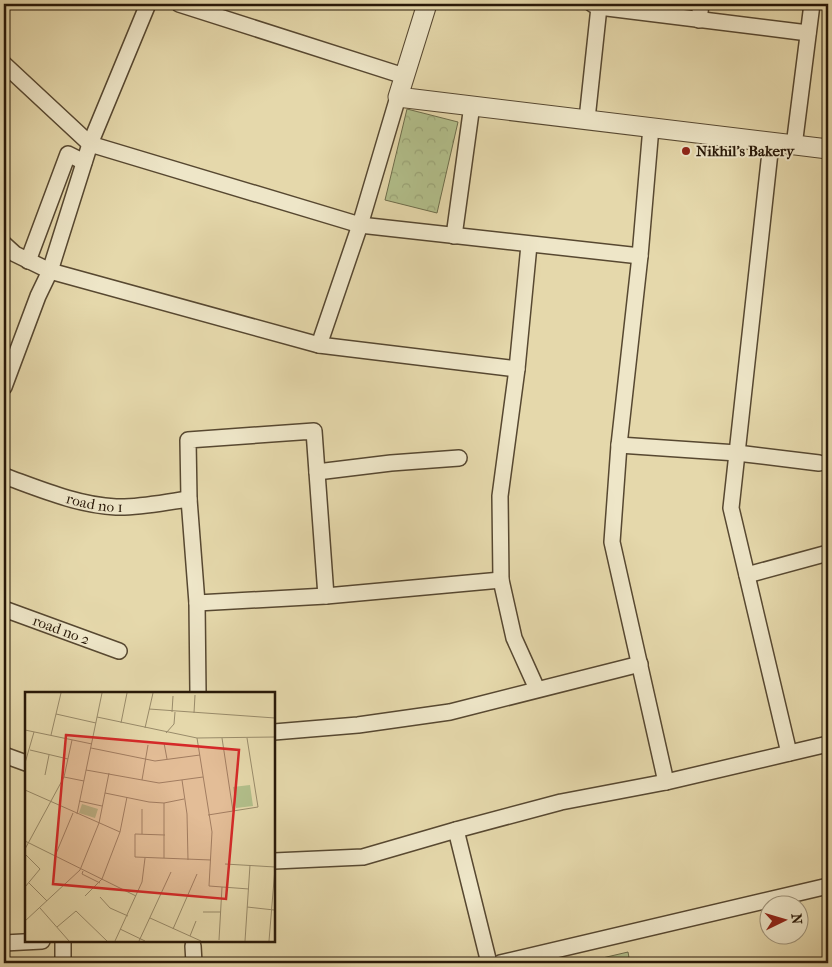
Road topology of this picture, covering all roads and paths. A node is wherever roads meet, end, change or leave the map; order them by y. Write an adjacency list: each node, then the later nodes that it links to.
1 (148, 4): 16 (street)
2 (179, 4): 10 (street)
3 (427, 4): 10 (street)
4 (702, 4): 7 (street)
5 (812, 4): 8 (street)
6 (596, 5): 7 (street); 13 (street)
7 (699, 20): 8 (street)
8 (808, 33): 17 (street)
9 (4, 64): 16 (street)
10 (404, 76): 11 (street)
11 (398, 96): 12 (street); 20 (street)
12 (472, 105): 13 (street); 21 (street)
13 (587, 119): 14 (street)
14 (651, 127): 15 (street); 24 (street)
15 (771, 143): 17 (street); 31 (street)
16 (90, 144): 19 (street); 20 (street)
17 (794, 146): 18 (street)
18 (828, 149)
19 (84, 162): 25 (street); 26 (street)
20 (360, 225): 21 (street); 27 (street)
21 (454, 236): 23 (street)
22 (4, 244): 25 (street)
23 (529, 245): 24 (street); 28 (street)
24 (640, 256): 30 (street)
25 (28, 260): 26 (street)
26 (50, 271): 27 (street); 29 (street)
27 (319, 345): 28 (street)
28 (517, 369): 39 (street)
29 (4, 387)
30 (620, 445): 31 (street); 44 (street)
31 (737, 453): 33 (street); 38 (street)
32 (459, 458): 34 (street)
33 (819, 463)
34 (317, 472): 36 (street); 40 (street)
35 (4, 476): 36 (street, road no 1)
36 (189, 499): 41 (street)
37 (828, 553): 38 (street)
38 (747, 575): 49 (street)
39 (501, 580): 40 (street); 45 (street)
40 (326, 596): 41 (street)
41 (196, 603): 46 (street)
42 (4, 609): 43 (street, road no 2)
43 (120, 651)
44 (640, 664): 45 (street); 52 (street)
45 (536, 689): 47 (street)
46 (198, 692)
47 (275, 732)
48 (828, 744): 49 (street)
49 (789, 753): 52 (street)
50 (4, 756): 51 (street)
51 (25, 763)
52 (666, 782): 53 (street)
53 (456, 830): 54 (street); 62 (street)
54 (275, 861)
55 (828, 886): 63 (street)
56 (25, 942): 58 (street)
57 (63, 942): 60 (street)
58 (4, 943)
59 (193, 946): 61 (street)
60 (64, 963)
61 (194, 963)
62 (489, 963)
63 (500, 963)

